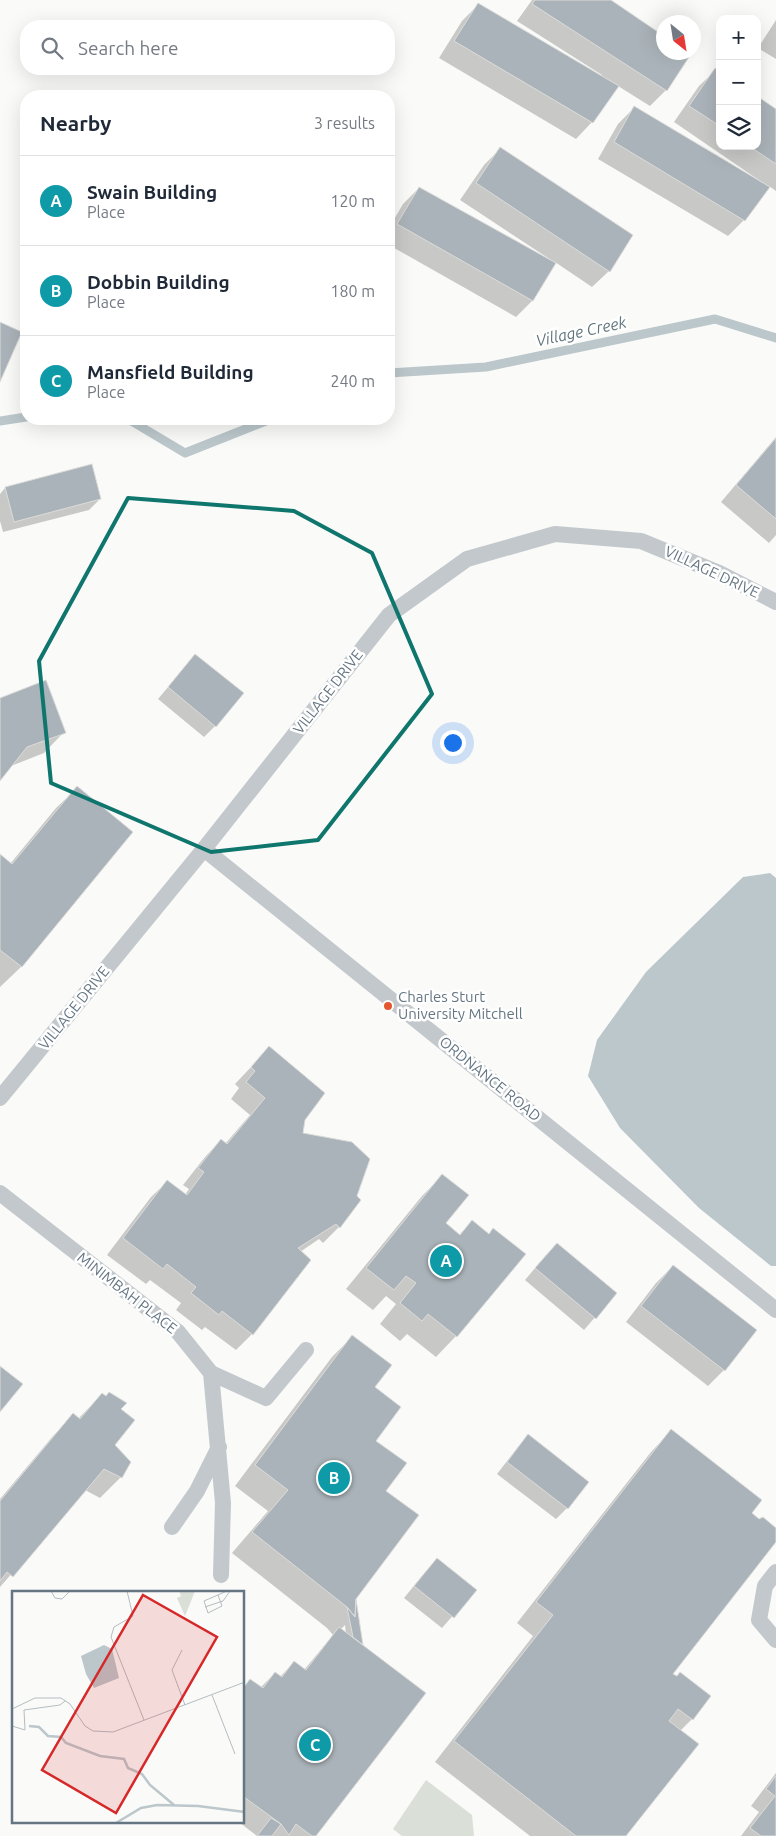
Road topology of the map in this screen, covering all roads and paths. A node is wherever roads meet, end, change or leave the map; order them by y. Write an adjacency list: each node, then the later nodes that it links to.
1 (776, 602): 2 (lane, VILLAGE DRIVE)
2 (204, 849): 3 (lane, VILLAGE DRIVE); 5 (lane, ORDNANCE ROAD)
3 (0, 1098)
4 (0, 1194): 7 (lane, MINIMBAH PLACE)
5 (776, 1310)
6 (306, 1350): 7 (lane)
7 (211, 1373): 8 (lane)
8 (219, 1447): 9 (lane); 11 (lane)
9 (172, 1527)
10 (776, 1572): 12 (lane)
11 (221, 1575)
12 (776, 1640)

